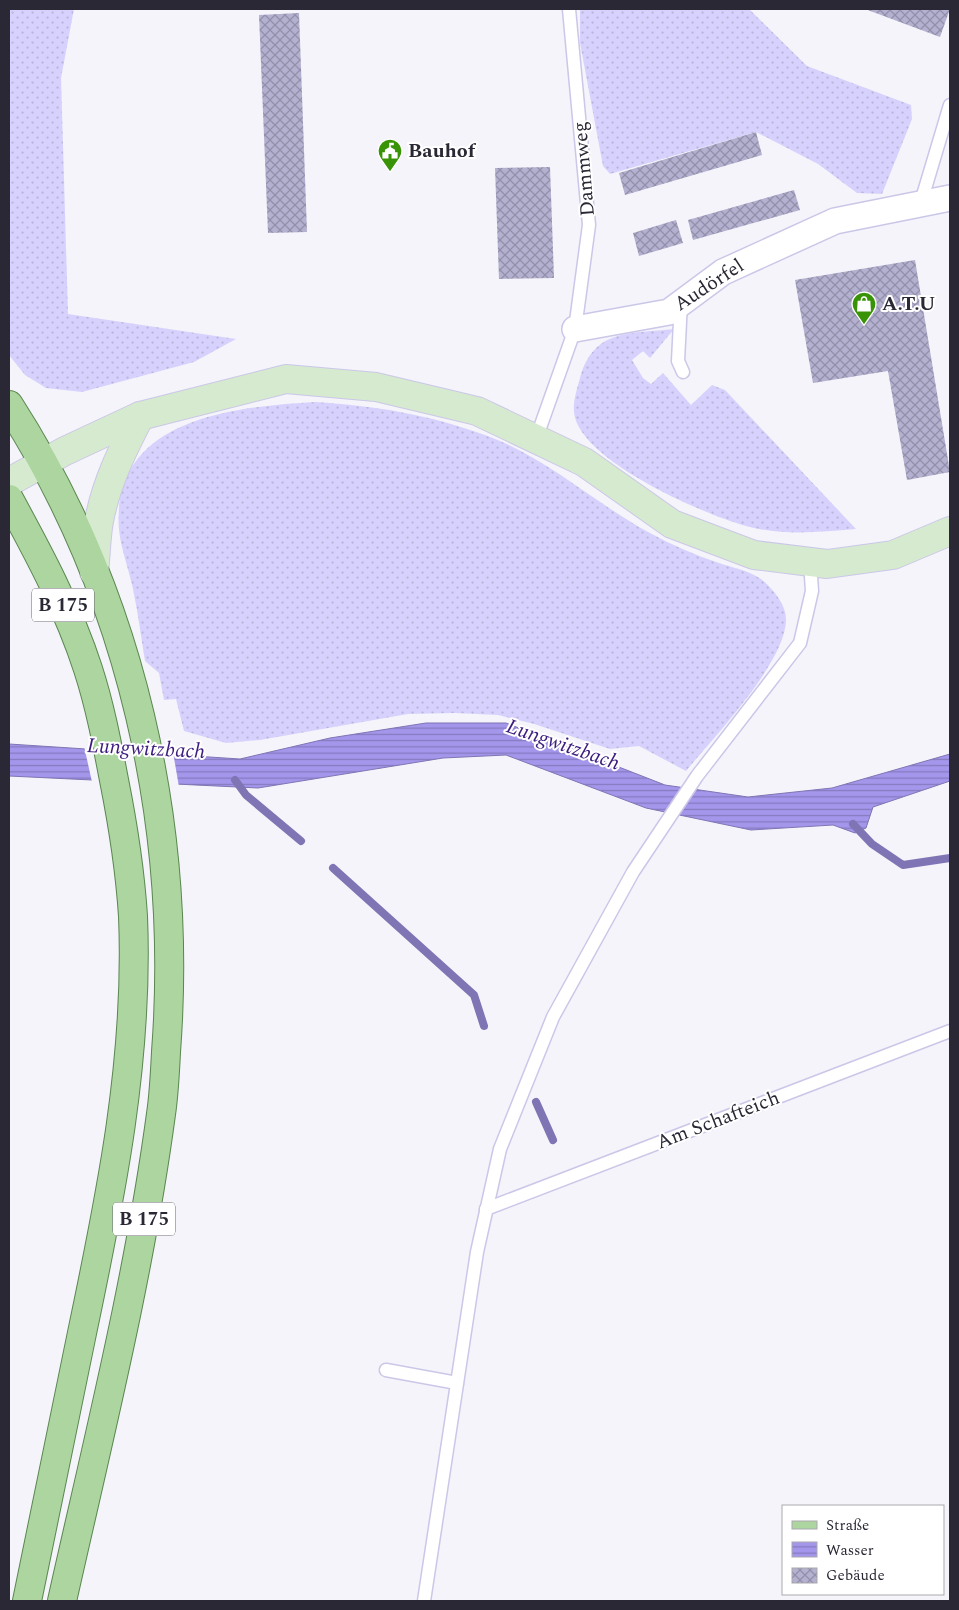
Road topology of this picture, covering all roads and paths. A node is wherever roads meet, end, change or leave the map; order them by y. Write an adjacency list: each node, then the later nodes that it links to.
1 (569, 9): 6 (lane, Dammweg)
2 (950, 105): 4 (lane)
3 (950, 198): 4 (street, Audörfel)
4 (921, 202): 5 (street, Audörfel)
5 (682, 302): 6 (street, Audörfel); 7 (lane)
6 (576, 329): 10 (lane)
7 (683, 372)
8 (9, 405): 11 (main road, B 175)
9 (140, 416): 10 (main road); 11 (main road); 16 (main road)
10 (536, 439): 15 (main road)
11 (42, 463): 12 (main road); 16 (main road, B 175)
12 (9, 482)
13 (9, 499): 21 (main road, B 175)
14 (950, 531): 15 (main road)
15 (810, 562): 18 (lane)
16 (94, 572): 22 (main road, B 175)
17 (950, 1030): 18 (lane, Am Schafteich)
18 (486, 1209): 20 (lane)
19 (386, 1370): 20 (lane)
20 (457, 1383): 23 (lane)
21 (27, 1601)
22 (62, 1601)
23 (424, 1601)

